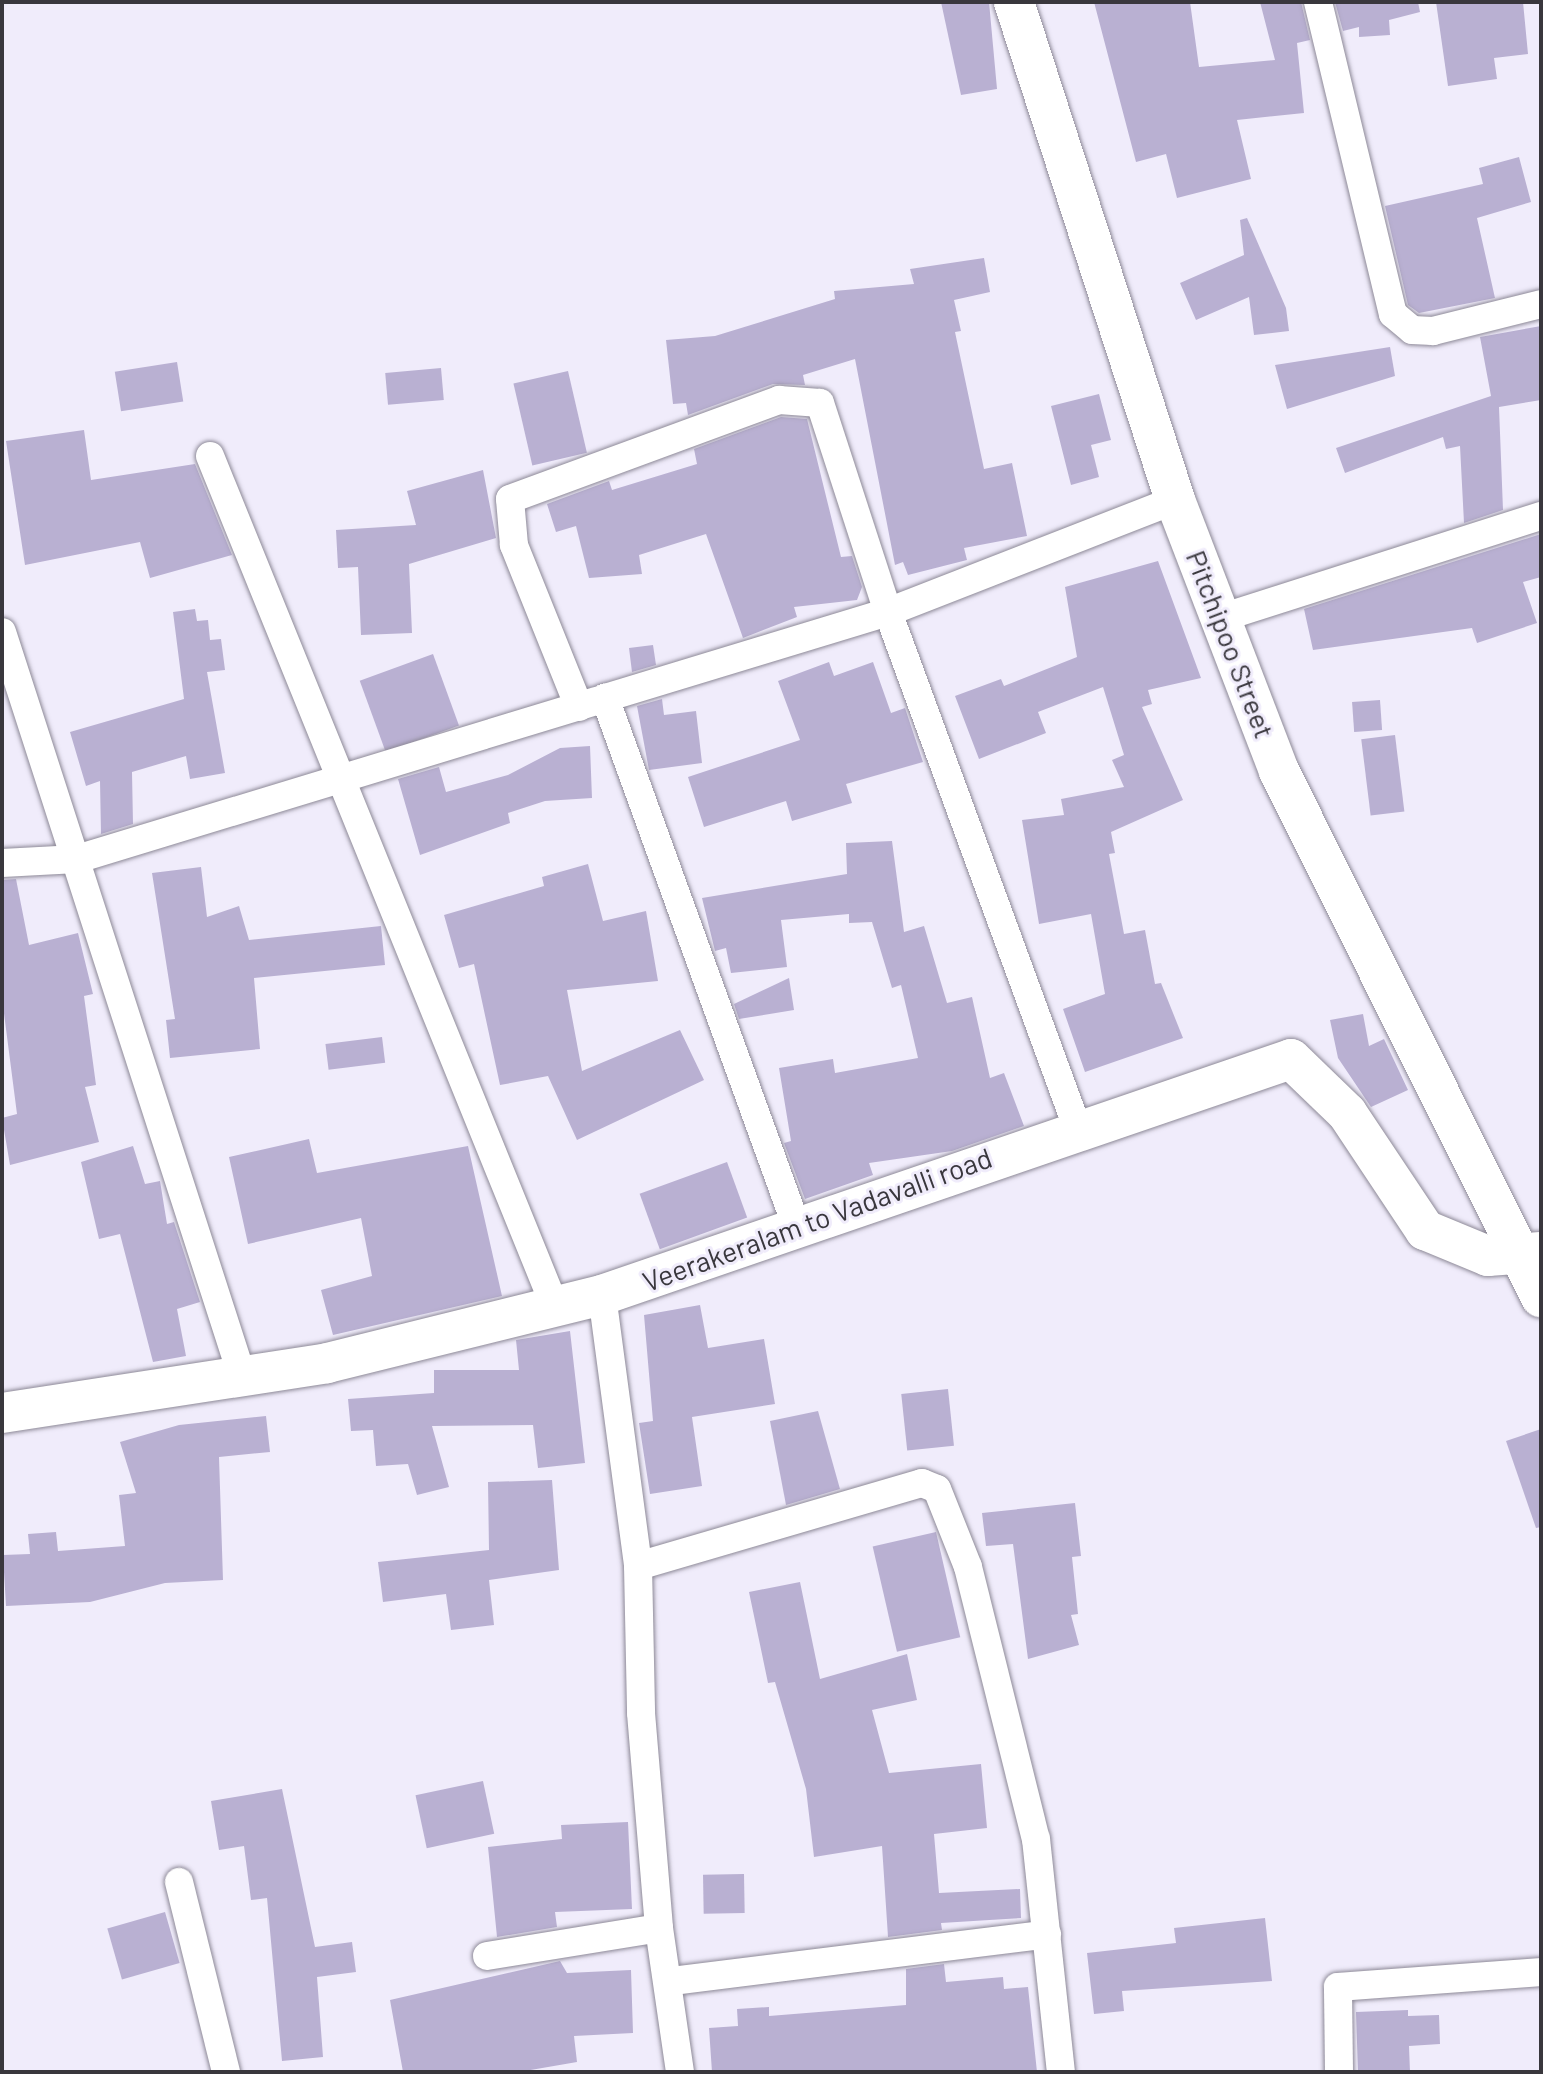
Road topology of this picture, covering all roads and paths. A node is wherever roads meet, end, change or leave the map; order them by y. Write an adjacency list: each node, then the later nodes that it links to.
1 (1014, 2): 5 (street, Pitchipoo Street)
2 (1318, 2): 3 (street)
3 (1541, 304)
4 (210, 456): 11 (street)
5 (1175, 500): 7 (street); 8 (street, Pitchipoo Street)
6 (1541, 516): 8 (street)
7 (888, 612): 10 (street); 10 (street); 14 (street)
8 (1224, 617): 16 (street, Pitchipoo Street)
9 (2, 632): 12 (street)
10 (592, 702): 11 (street); 15 (street)
11 (338, 784): 12 (street); 19 (street)
12 (77, 859): 13 (street); 20 (street)
13 (2, 863)
14 (1077, 1127): 15 (street, Veerakeralam to Vadavalli road); 16 (street, Veerakeralam to Vadavalli road)
15 (796, 1225): 17 (street, Veerakeralam to Vadavalli road)
16 (1531, 1254): 18 (street, Pitchipoo Street)
17 (602, 1295): 19 (street, Veerakeralam to Vadavalli road); 22 (street)
18 (1541, 1297)
19 (555, 1307): 20 (street, Veerakeralam to Vadavalli road)
20 (242, 1376): 21 (street, Veerakeralam to Vadavalli road)
21 (2, 1413)
22 (638, 1566): 24 (street); 25 (street)
23 (179, 1882): 29 (street)
24 (659, 1928): 26 (street); 28 (street)
25 (1047, 1934): 28 (street); 31 (street)
26 (487, 1956)
27 (1541, 1972): 32 (street)
28 (672, 1981): 30 (street)
29 (226, 2072)
30 (680, 2072)
31 (1061, 2072)
32 (1339, 2072)

